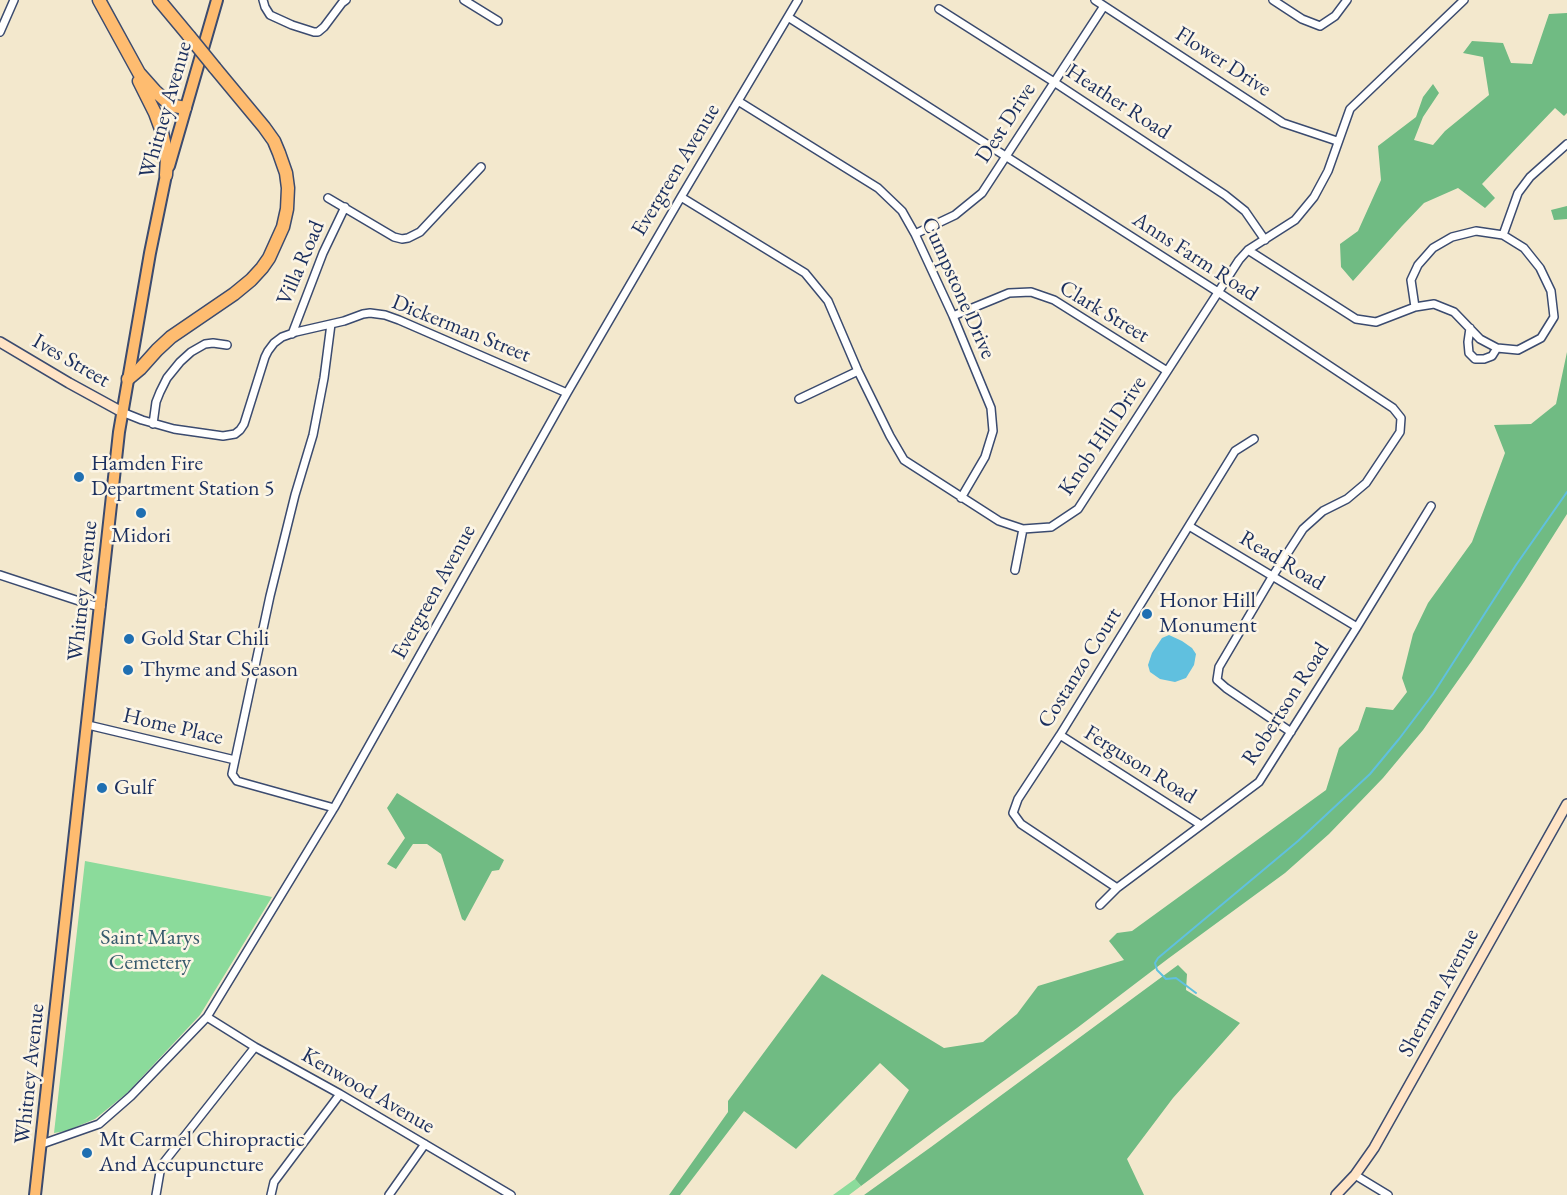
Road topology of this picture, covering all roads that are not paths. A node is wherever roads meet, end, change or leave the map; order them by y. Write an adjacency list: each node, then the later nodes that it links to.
1 (14, 0): 17 (street)
2 (99, 0): 18 (highway)
3 (159, 0): 45 (highway, bridge)
4 (218, 0): 21 (main road, Whitney Avenue)
5 (262, 0): 6 (street)
6 (346, 0)
7 (464, 0): 16 (street)
8 (798, 0): 15 (street, Evergreen Avenue)
9 (1095, 0): 13 (street, Flower Drive)
10 (1273, 0): 11 (street)
11 (1347, 0)
12 (1464, 0): 22 (street, Knob Hill Drive)
13 (1104, 6): 19 (street, Dest Drive); 22 (street, Flower Drive)
14 (939, 9): 19 (street, Heather Road)
15 (788, 17): 20 (street, Evergreen Avenue); 24 (street, Anns Farm Road)
16 (498, 21)
17 (0, 32)
18 (139, 74): 21 (highway); 26 (highway)
19 (1054, 82): 24 (street, Dest Drive); 32 (street, Heather Road)
20 (738, 100): 27 (street, Evergreen Avenue); 30 (street, Cumpstone Drive)
21 (185, 108): 26 (main road, Whitney Avenue)
22 (1337, 141): 32 (street, Knob Hill Drive)
23 (1567, 144): 31 (street)
24 (1007, 156): 30 (street, Dest Drive); 34 (street, Anns Farm Road)
25 (480, 167): 29 (street)
26 (166, 175): 45 (main road, Whitney Avenue)
27 (681, 197): 43 (street, Knob Hill Drive); 46 (street, Evergreen Avenue)
28 (328, 198): 29 (street)
29 (345, 207): 39 (street, Villa Road)
30 (915, 234): 36 (street, Cumpstone Drive)
31 (1503, 236): 35 (street); 42 (street)
32 (1265, 240): 33 (street, Knob Hill Drive)
33 (1248, 250): 34 (street, Knob Hill Drive); 35 (street)
34 (1218, 292): 44 (street, Knob Hill Drive); 57 (street, Anns Farm Road)
35 (1415, 307): 38 (street)
36 (953, 316): 44 (street, Clark Street); 51 (street, Cumpstone Drive)
37 (331, 324): 39 (street, Dickerman Street); 46 (street, Dickerman Street); 63 (street)
38 (1470, 328): 42 (street); 42 (street)
39 (292, 334): 49 (street, Dickerman Street)
40 (0, 342): 48 (main road, Ives Street)
41 (227, 345): 49 (street)
42 (1497, 348)
43 (858, 371): 47 (street); 51 (street, Knob Hill Drive)
44 (1167, 371): 54 (street, Knob Hill Drive)
45 (128, 380): 48 (main road, Whitney Avenue)
46 (567, 393): 65 (street, Evergreen Avenue)
47 (799, 399)
48 (122, 412): 49 (street, Dickerman Street); 58 (main road, Whitney Avenue)
49 (153, 424)
50 (1254, 439): 53 (street, Costanzo Court)
51 (962, 498): 54 (street, Knob Hill Drive)
52 (1431, 506): 59 (street, Robertson Road)
53 (1189, 526): 57 (street, Read Road); 62 (street, Costanzo Court)
54 (1023, 529): 55 (street)
55 (1015, 570)
56 (0, 575): 58 (street)
57 (1272, 577): 59 (street, Read Road); 61 (street)
58 (101, 607): 60 (main road, Whitney Avenue)
59 (1357, 627): 61 (street, Robertson Road)
60 (88, 725): 63 (street, Home Place); 72 (main road, Whitney Avenue)
61 (1291, 732): 66 (street, Robertson Road)
62 (1060, 735): 66 (street, Ferguson Road); 67 (street, Costanzo Court)
63 (235, 760): 65 (street, Home Place)
64 (1567, 804): 74 (main road, Sherman Avenue)
65 (334, 808): 69 (street, Evergreen Avenue)
66 (1201, 825): 67 (street, Robertson Road)
67 (1118, 888): 68 (street, Robertson Road)
68 (1100, 905)
69 (207, 1017): 70 (street, Kenwood Avenue); 72 (street, Evergreen Avenue)
70 (255, 1047): 71 (street, Kenwood Avenue); 76 (street)
71 (340, 1094): 73 (street, Kenwood Avenue); 77 (street)
72 (42, 1144): 75 (main road, Whitney Avenue)
73 (425, 1144): 78 (street); 79 (street, Kenwood Avenue)
74 (1355, 1175): 80 (main road, Sherman Avenue); 81 (street)
75 (36, 1195)
76 (156, 1195)
77 (271, 1195)
78 (389, 1195)
79 (511, 1195)
80 (1336, 1195)
81 (1388, 1195)

